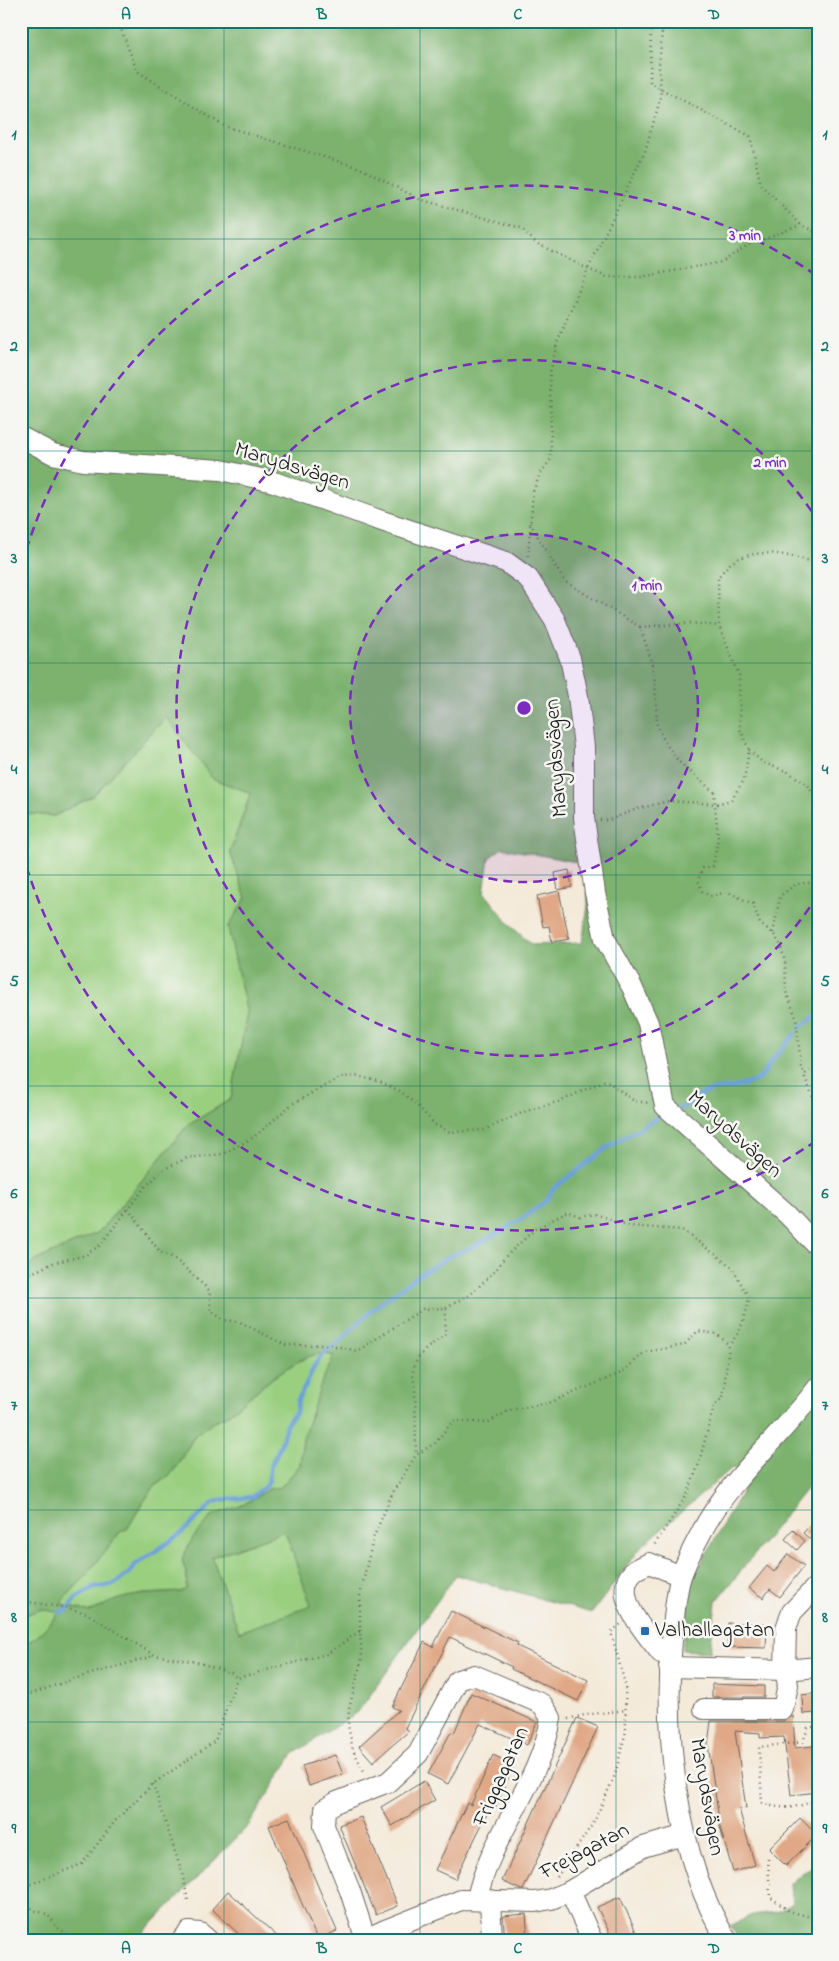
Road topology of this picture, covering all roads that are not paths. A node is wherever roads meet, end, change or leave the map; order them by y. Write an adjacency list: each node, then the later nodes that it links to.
1 (21, 437): 2 (street, Marydsvägen)
2 (818, 1247)
3 (818, 1387): 4 (street, Marydsvägen)
4 (681, 1576): 6 (street, Marydsvägen); 6 (street)
5 (818, 1584): 8 (street)
6 (670, 1661): 8 (street); 10 (street, Marydsvägen)
7 (818, 1667): 8 (street)
8 (784, 1670): 9 (street)
9 (704, 1709)
10 (685, 1834): 11 (street, Frejagatan); 18 (street, Marydsvägen)
11 (570, 1891): 12 (street, Frejagatan); 17 (street)
12 (484, 1900): 15 (street, Frejagatan); 15 (street, Friggagatan); 16 (street, Friggagatan)
13 (182, 1940): 14 (street)
14 (208, 1940)
15 (365, 1940)
16 (492, 1940)
17 (592, 1940)
18 (728, 1940)

